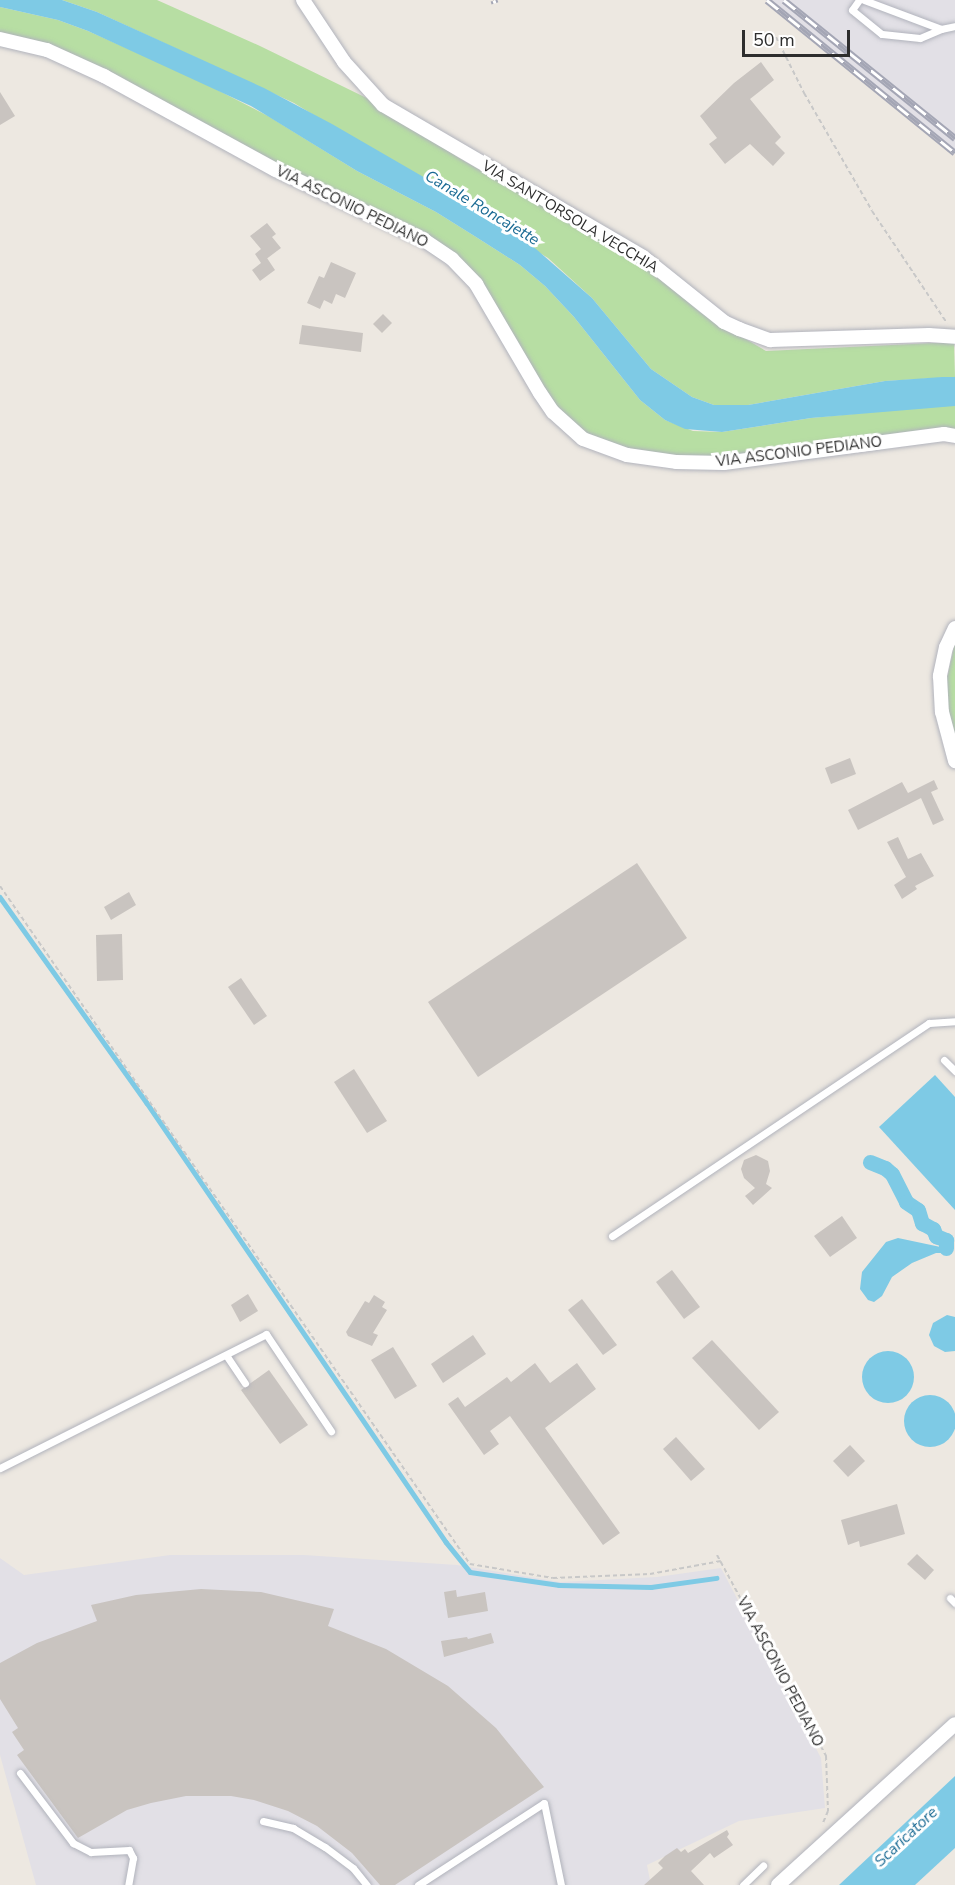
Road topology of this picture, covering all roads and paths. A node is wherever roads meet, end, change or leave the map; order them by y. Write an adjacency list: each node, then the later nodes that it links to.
1 (303, 0): 8 (street, VIA SANT'ORSOLA VECCHIA)
2 (859, 0): 5 (lane)
3 (864, 0): 5 (lane)
4 (955, 26): 5 (lane)
5 (941, 28)
6 (776, 37): 8 (path)
7 (0, 39): 9 (street, VIA ASCONIO PEDIANO)
8 (952, 332)
9 (955, 436)
10 (955, 628): 11 (street)
11 (955, 761)
12 (0, 886): 22 (path)
13 (955, 1021): 16 (lane)
14 (944, 1060): 15 (lane)
15 (955, 1071)
16 (612, 1236)
17 (226, 1355): 18 (lane); 19 (lane); 20 (lane)
18 (245, 1383)
19 (331, 1431)
20 (0, 1468)
21 (717, 1555): 22 (path, VIA ASCONIO PEDIANO)
22 (721, 1561): 26 (path, VIA ASCONIO PEDIANO)
23 (955, 1724): 33 (street)
24 (20, 1773): 28 (lane)
25 (263, 1821): 29 (lane)
26 (819, 1831)
27 (763, 1866): 32 (lane)
28 (128, 1885)
29 (367, 1885)
30 (418, 1885): 31 (lane)
31 (561, 1885)
32 (743, 1885)
33 (778, 1885)

